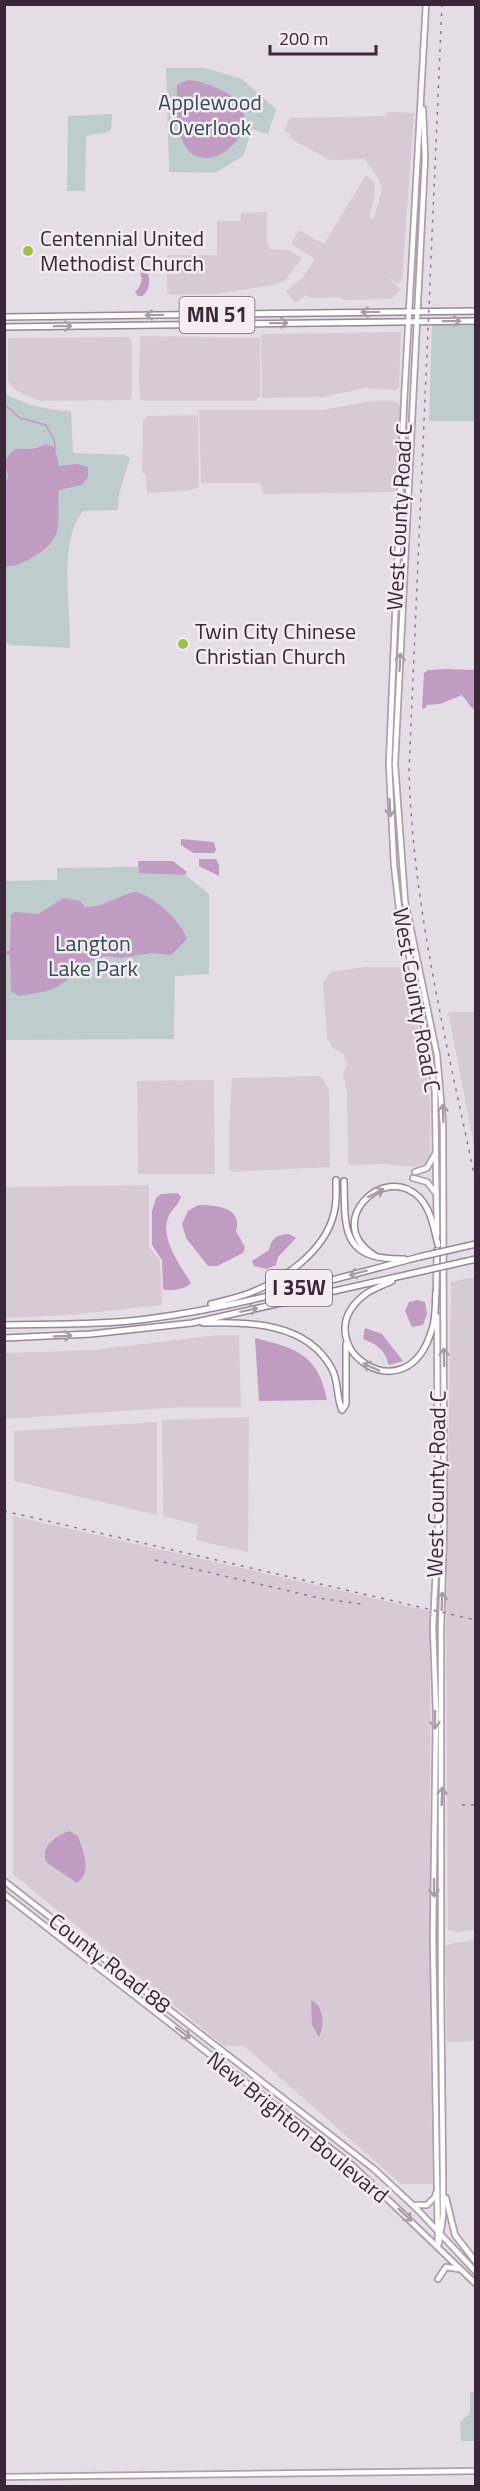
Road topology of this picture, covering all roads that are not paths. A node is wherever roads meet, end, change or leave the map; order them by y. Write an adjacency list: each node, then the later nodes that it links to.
1 (426, 4): 2 (main road, West County Road C)
2 (422, 104): 3 (main road, West County Road C); 4 (main road, West County Road C)
3 (415, 202): 4 (main road); 5 (main road, West County Road C)
4 (421, 210): 5 (main road, West County Road C)
5 (413, 311): 6 (highway, MN 51); 7 (highway, MN 51, one-way to 7); 8 (main road, West County Road C)
6 (476, 311)
7 (4, 317)
8 (412, 321): 9 (highway, MN 51, one-way to 9); 10 (highway, MN 51, one-way to 8); 11 (main road, West County Road C, one-way to 11); 29 (main road, West County Road C, one-way to 8)
9 (476, 321)
10 (4, 327)
11 (436, 1152): 12 (main road); 16 (main road, West County Road C)
12 (415, 1172)
13 (413, 1178): 16 (main road)
14 (336, 1180): 24 (highway)
15 (344, 1180): 19 (highway)
16 (436, 1199): 18 (main road, West County Road C)
17 (476, 1244): 20 (highway, I 35W, bridge)
18 (438, 1245): 19 (highway, one-way to 18); 23 (main road, West County Road C)
19 (374, 1255): 20 (highway)
20 (417, 1257): 24 (highway, I 35W, one-way to 24)
21 (476, 1259): 22 (highway, I 35W, bridge)
22 (403, 1276): 25 (highway, I 35W, one-way to 22); 27 (highway)
23 (436, 1292): 27 (highway, one-way to 27); 29 (main road, West County Road C)
24 (182, 1313): 26 (highway, I 35W)
25 (192, 1323): 27 (highway); 28 (highway, I 35W, one-way to 25)
26 (4, 1325)
27 (346, 1332)
28 (4, 1338)
29 (441, 1541): 34 (main road, West County Road C, one-way to 29); 35 (main road, West County Road C, one-way to 35)
30 (4, 1881): 32 (main road, County Road 88)
31 (4, 1894): 33 (main road, County Road 88, one-way to 33)
32 (214, 2044): 36 (main road, New Brighton Boulevard)
33 (198, 2045): 38 (main road, New Brighton Boulevard, one-way to 38)
34 (443, 2175): 37 (main road); 39 (main road)
35 (437, 2187): 36 (main road); 37 (main road, West County Road C)
36 (410, 2202): 37 (main road, New Brighton Boulevard)
37 (439, 2234): 38 (main road); 40 (main road, New Brighton Boulevard)
38 (438, 2246): 41 (main road, New Brighton Boulevard)
39 (476, 2262)
40 (476, 2272)
41 (465, 2274): 42 (main road); 43 (main road, New Brighton Boulevard)
42 (438, 2279)
43 (476, 2284)
44 (476, 2471): 45 (main road)
45 (4, 2477)

